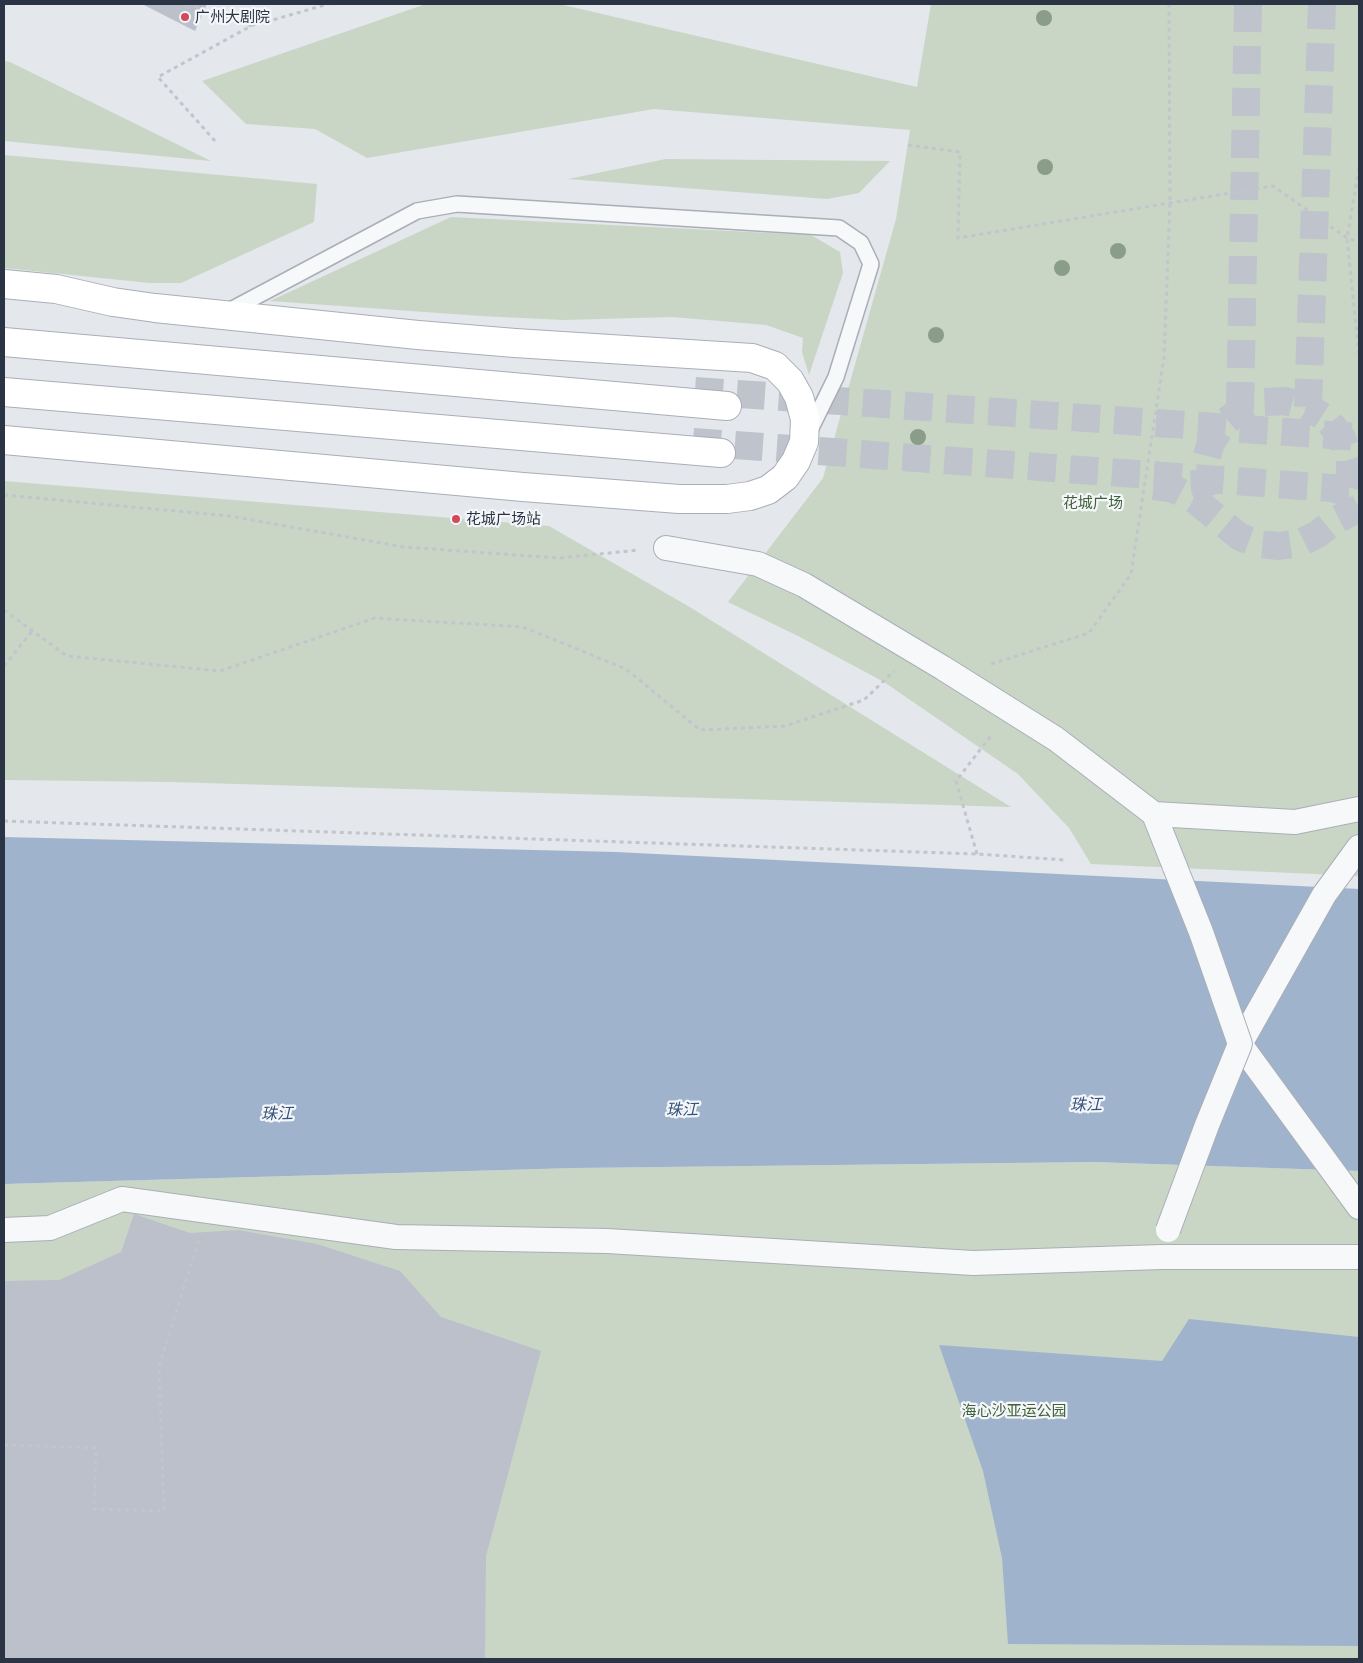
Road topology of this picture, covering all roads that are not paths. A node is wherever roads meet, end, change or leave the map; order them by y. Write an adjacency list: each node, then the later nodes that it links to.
1 (4, 284): 2 (main road)
2 (222, 315): 7 (main road); 7 (lane)
3 (4, 342): 5 (main road)
4 (4, 392): 8 (main road)
5 (727, 406)
6 (4, 440): 7 (main road)
7 (804, 442)
8 (721, 454)
9 (666, 548): 11 (street)
10 (1359, 809): 11 (street)
11 (1154, 814): 13 (street, bridge)
12 (1359, 847): 13 (street)
13 (1240, 1044): 14 (street); 16 (street, bridge)
14 (1359, 1207)
15 (4, 1230): 16 (street)
16 (1162, 1257): 17 (street)
17 (1359, 1257)

